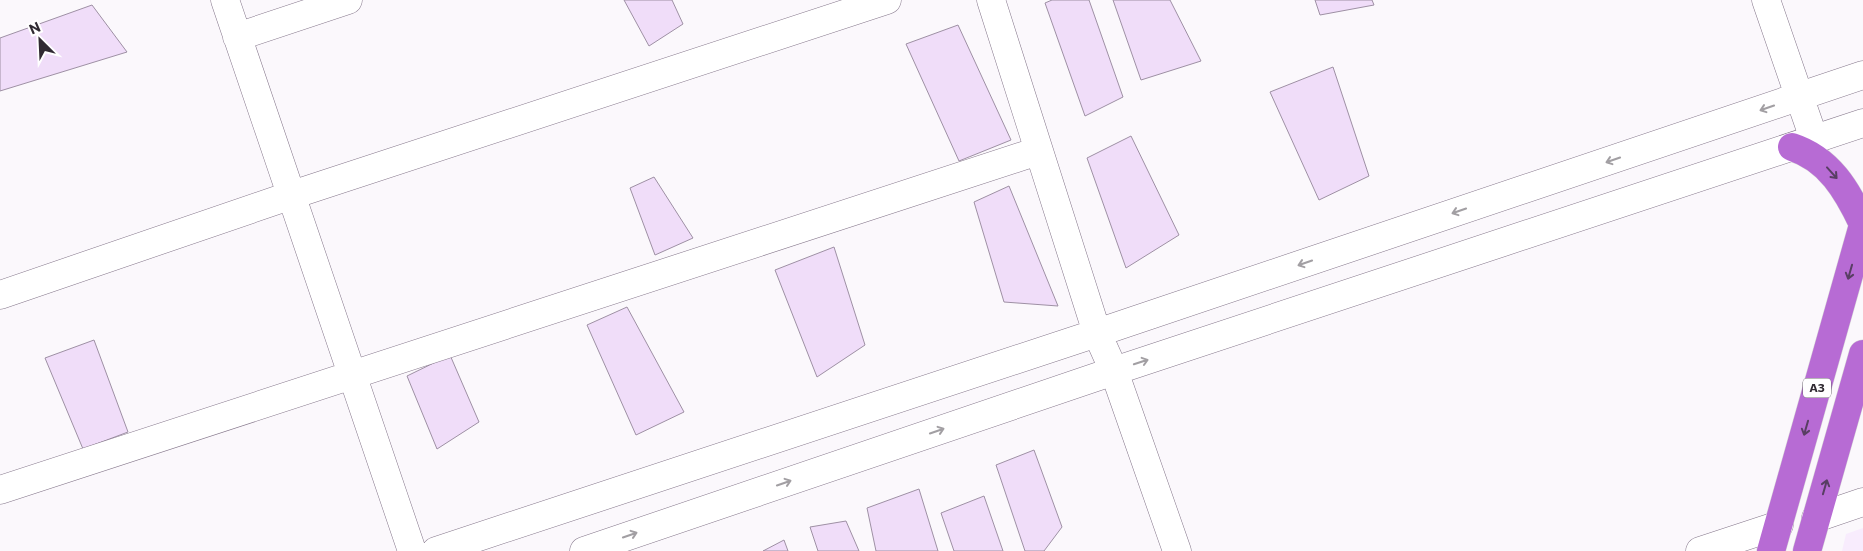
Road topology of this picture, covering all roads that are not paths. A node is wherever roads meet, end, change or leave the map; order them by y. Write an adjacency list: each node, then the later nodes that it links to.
1 (225, 0): 6 (street)
2 (348, 0): 6 (street)
3 (887, 0): 12 (street)
4 (991, 0): 11 (street)
5 (1766, 0): 8 (street)
6 (237, 36): 12 (street)
7 (1863, 76): 8 (street)
8 (1800, 97): 10 (street); 15 (street, one-way to 15)
9 (1863, 123): 10 (street)
10 (1803, 143): 13 (highway, one-way to 13); 17 (street, one-way to 10)
11 (1038, 151): 15 (street); 18 (street)
12 (292, 195): 14 (street); 18 (street)
13 (1863, 224): 22 (highway, A3, one-way to 22)
14 (0, 295)
15 (1097, 333): 17 (street); 25 (street)
16 (1863, 354): 21 (highway, A3, one-way to 16)
17 (1114, 371): 23 (street); 26 (street, one-way to 17)
18 (352, 373): 19 (street); 24 (street)
19 (0, 490)
20 (1863, 502): 21 (street)
21 (1816, 518): 29 (highway, A3)
22 (1779, 525): 27 (street); 28 (highway, A3)
23 (1168, 549)
24 (412, 551)
25 (436, 551)
26 (584, 551)
27 (1700, 551)
28 (1771, 551)
29 (1807, 551)

